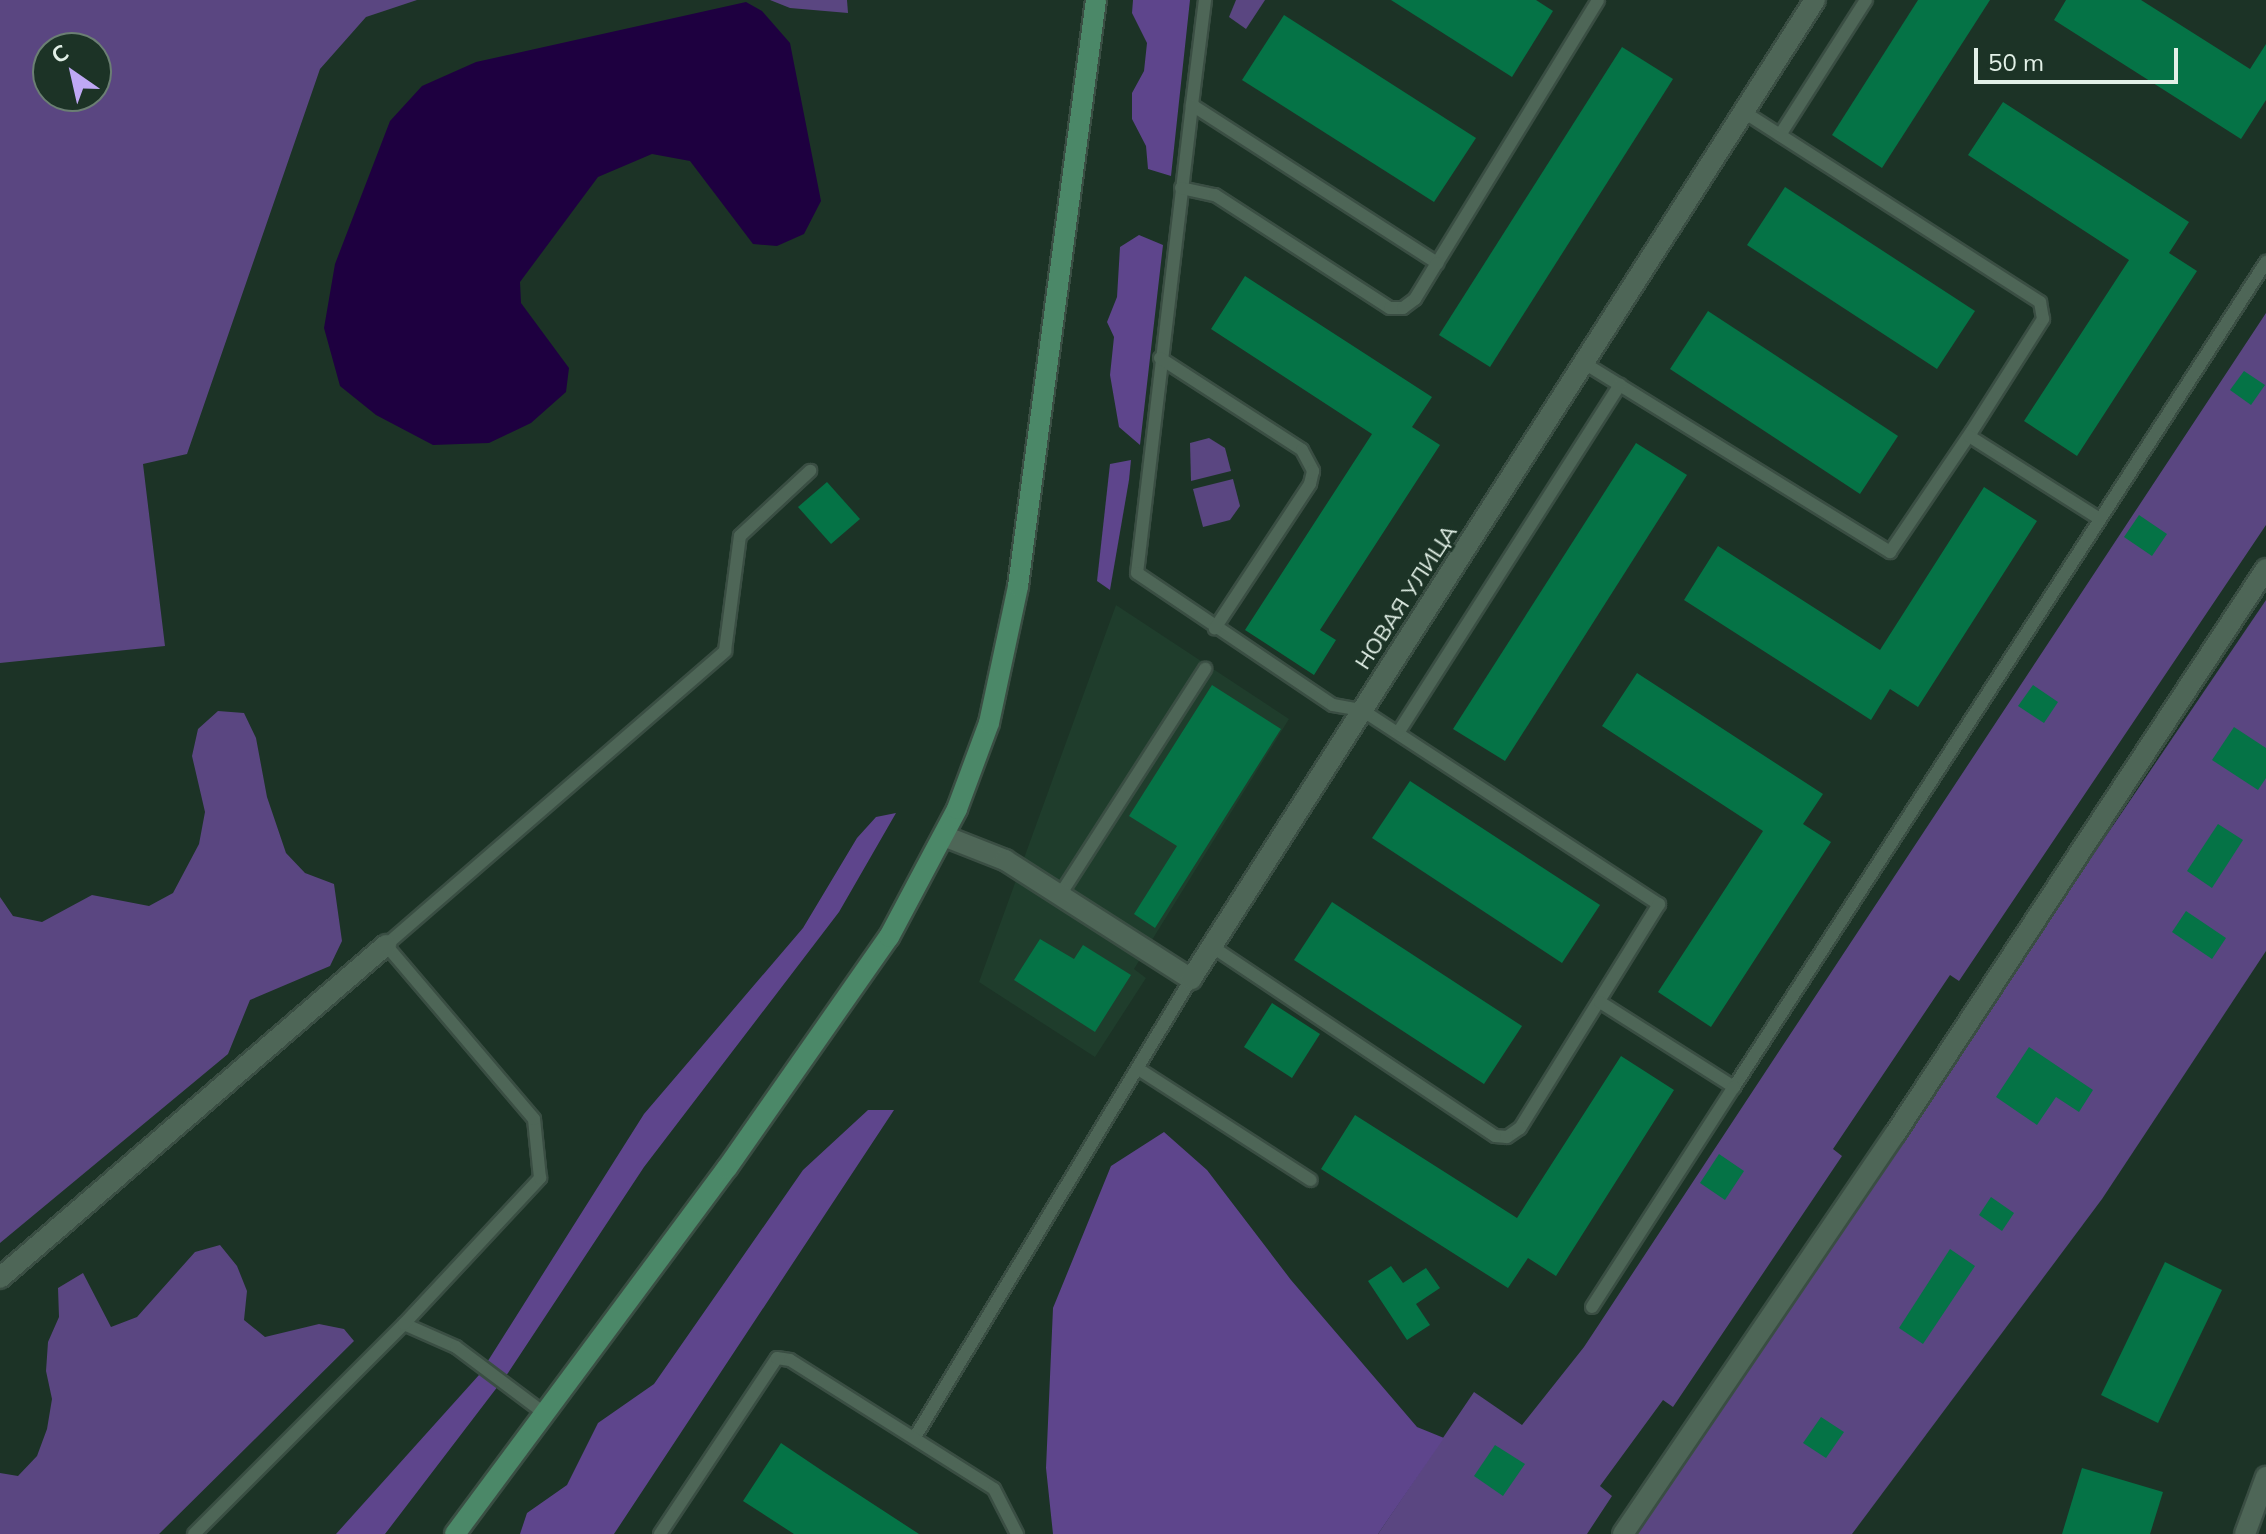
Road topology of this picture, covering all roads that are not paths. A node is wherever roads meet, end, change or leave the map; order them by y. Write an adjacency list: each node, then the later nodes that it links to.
1 (1096, 0): 23 (main road)
2 (1205, 0): 6 (lane)
3 (1598, 0): 11 (lane)
4 (1815, 0): 7 (street, НОВАЯ УЛИЦА)
5 (1866, 0): 8 (lane)
6 (1192, 105): 9 (lane); 11 (lane)
7 (1744, 112): 8 (lane); 13 (street, НОВАЯ УЛИЦА)
8 (1780, 135): 15 (lane)
9 (1181, 188): 11 (lane); 12 (lane)
10 (2266, 262): 17 (lane)
11 (1437, 263)
12 (1160, 358): 19 (lane); 19 (lane)
13 (1584, 363): 14 (lane); 21 (street, НОВАЯ УЛИЦА)
14 (1620, 385): 15 (lane); 22 (lane)
15 (1969, 436): 17 (lane)
16 (810, 471): 25 (lane)
17 (2100, 519): 30 (lane)
18 (2266, 569): 42 (street)
19 (1215, 628): 21 (lane)
20 (1205, 669): 24 (lane)
21 (1362, 710): 22 (lane); 26 (street, НОВАЯ УЛИЦА)
22 (1398, 733): 28 (lane)
23 (944, 836): 24 (street); 35 (main road)
24 (1060, 895): 27 (street)
25 (386, 945): 32 (street); 34 (lane)
26 (1211, 946): 27 (street, НОВАЯ УЛИЦА); 28 (lane)
27 (1191, 979): 29 (lane)
28 (1600, 1002): 30 (lane)
29 (1140, 1070): 31 (lane); 36 (lane)
30 (1734, 1087): 33 (lane)
31 (1311, 1180)
32 (0, 1278)
33 (1592, 1307)
34 (404, 1324): 35 (lane); 38 (lane)
35 (544, 1413): 39 (main road)
36 (915, 1437): 40 (lane); 41 (lane)
37 (2266, 1477): 43 (street)
38 (194, 1534)
39 (455, 1534)
40 (660, 1534)
41 (1017, 1534)
42 (1623, 1534)
43 (2245, 1534)

